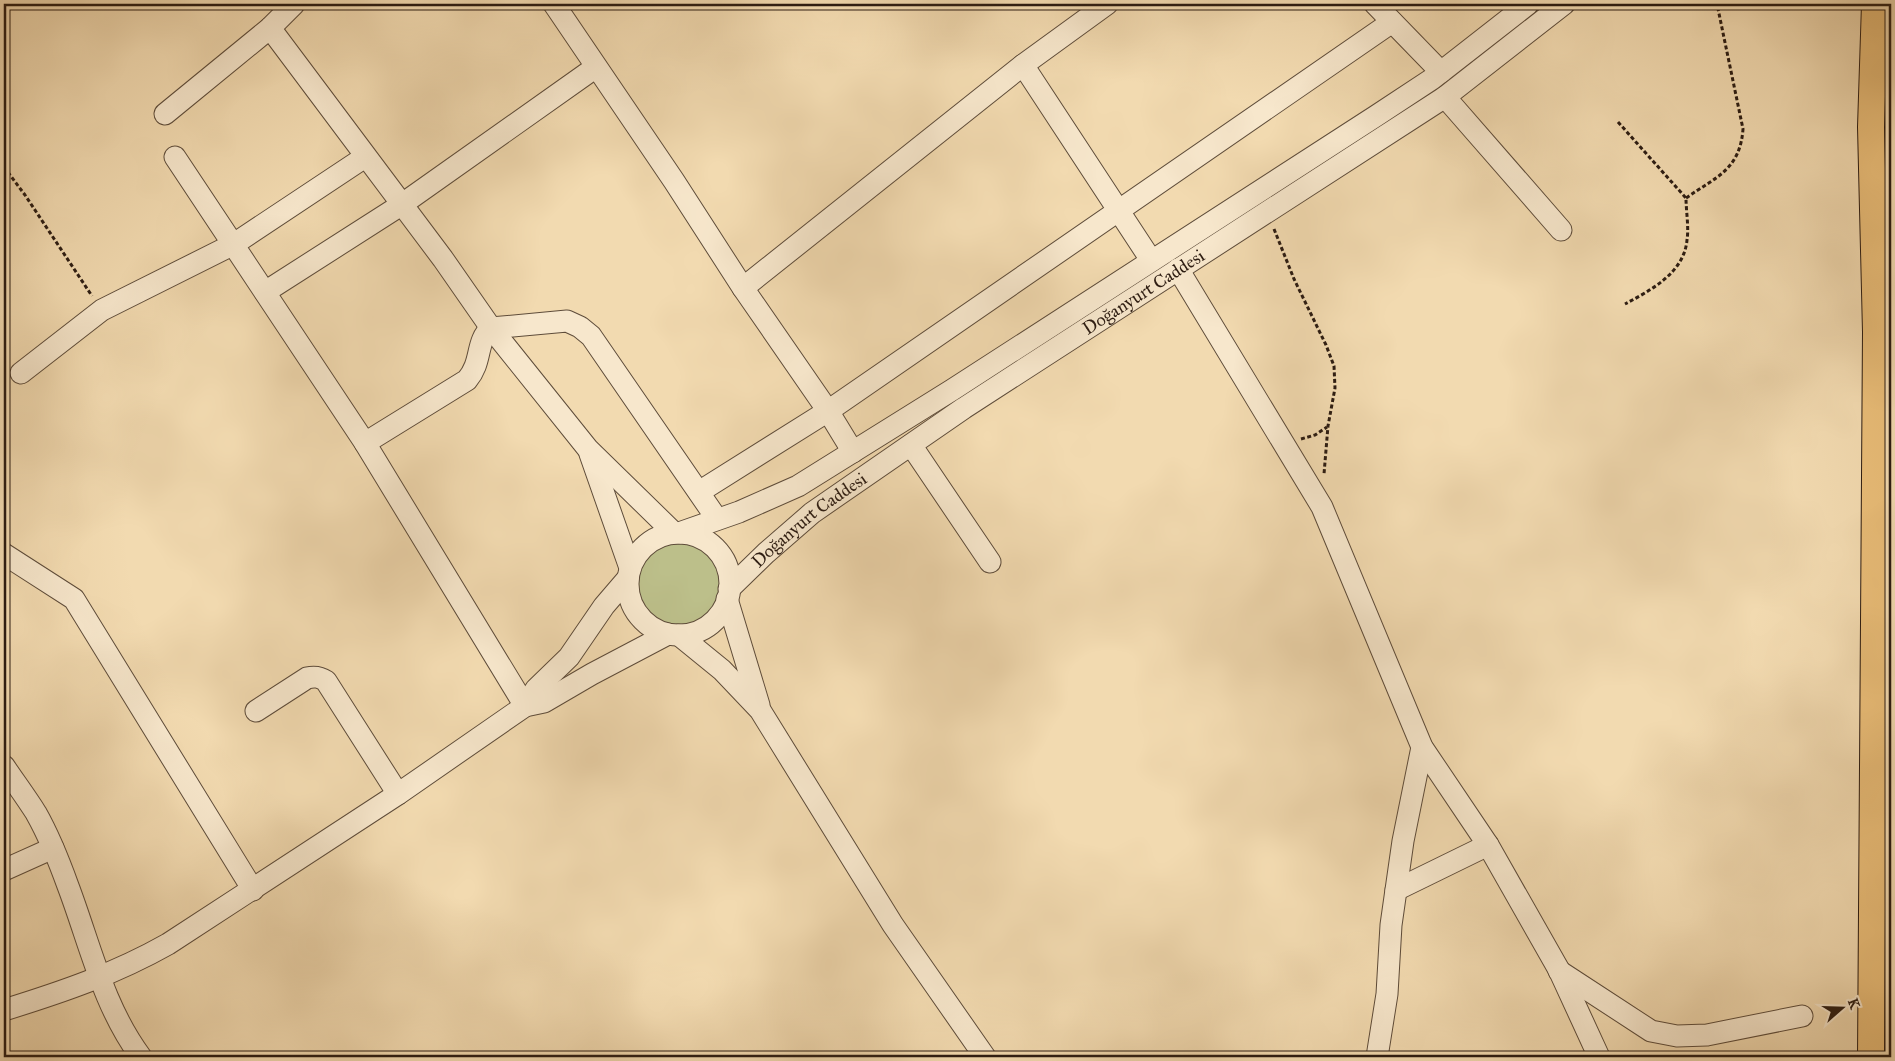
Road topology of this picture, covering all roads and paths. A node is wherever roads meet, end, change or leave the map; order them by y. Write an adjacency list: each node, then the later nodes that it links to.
1 (294, 4): 9 (street)
2 (554, 4): 11 (street)
3 (1107, 4): 10 (street)
4 (1528, 4): 12 (street, Doğanyurt Caddesi)
5 (1564, 4): 13 (street, Doğanyurt Caddesi)
6 (1717, 4): 19 (path)
7 (1875, 4): 68 (main road)
8 (1386, 11): 12 (street); 21 (street)
9 (270, 28): 14 (street); 17 (street)
10 (1023, 65): 21 (street); 27 (street)
11 (596, 67): 20 (street); 27 (street)
12 (1441, 72): 25 (street, Doğanyurt Caddesi)
13 (1445, 97): 22 (street, Doğanyurt Caddesi); 23 (street)
14 (165, 114)
15 (1618, 122): 19 (path)
16 (175, 156): 24 (street)
17 (366, 157): 20 (street); 24 (street)
18 (4, 167): 30 (path)
19 (1686, 198): 29 (path)
20 (401, 205): 28 (street); 31 (street)
21 (1118, 210): 25 (street); 33 (street)
22 (1268, 211): 26 (street, Doğanyurt Caddesi); 34 (path)
23 (1561, 230)
24 (234, 244): 28 (street); 30 (street)
25 (1151, 260): 39 (street, Doğanyurt Caddesi)
26 (1178, 269): 35 (street); 37 (street, Doğanyurt Caddesi)
27 (743, 288): 33 (street)
28 (265, 292): 36 (street)
29 (1625, 304)
30 (102, 310): 32 (street)
31 (491, 328): 36 (street); 38 (street); 40 (street)
32 (21, 373)
33 (828, 411): 39 (street); 40 (street)
34 (1328, 426): 35 (path); 41 (path)
35 (1280, 439): 41 (street)
36 (365, 443): 49 (street)
37 (911, 445): 45 (street); 47 (street, Doğanyurt Caddesi)
38 (588, 449): 43 (street); 46 (street)
39 (853, 452): 42 (street, Doğanyurt Caddesi)
40 (699, 492): 42 (street)
41 (1322, 507): 52 (street)
42 (718, 519): 43 (street, Doğanyurt Caddesi)
43 (676, 533): 46 (street); 47 (street)
44 (4, 554): 58 (street)
45 (990, 562)
46 (629, 573): 48 (street); 49 (street)
47 (728, 594): 48 (street); 50 (street)
48 (673, 634): 49 (street); 50 (street)
49 (525, 706): 54 (street)
50 (760, 710): 65 (street)
51 (256, 711): 54 (street)
52 (1422, 747): 55 (street); 59 (street)
53 (4, 766): 56 (street)
54 (398, 794): 58 (street)
55 (1488, 845): 59 (street); 60 (street)
56 (53, 848): 57 (street); 61 (street)
57 (4, 870)
58 (253, 890): 61 (street)
59 (1396, 890): 66 (street)
60 (1559, 970): 63 (street); 67 (street)
61 (99, 978): 62 (street); 64 (street)
62 (4, 1010)
63 (1802, 1016)
64 (140, 1057)
65 (985, 1057)
66 (1377, 1057)
67 (1599, 1057)
68 (1871, 1057)

